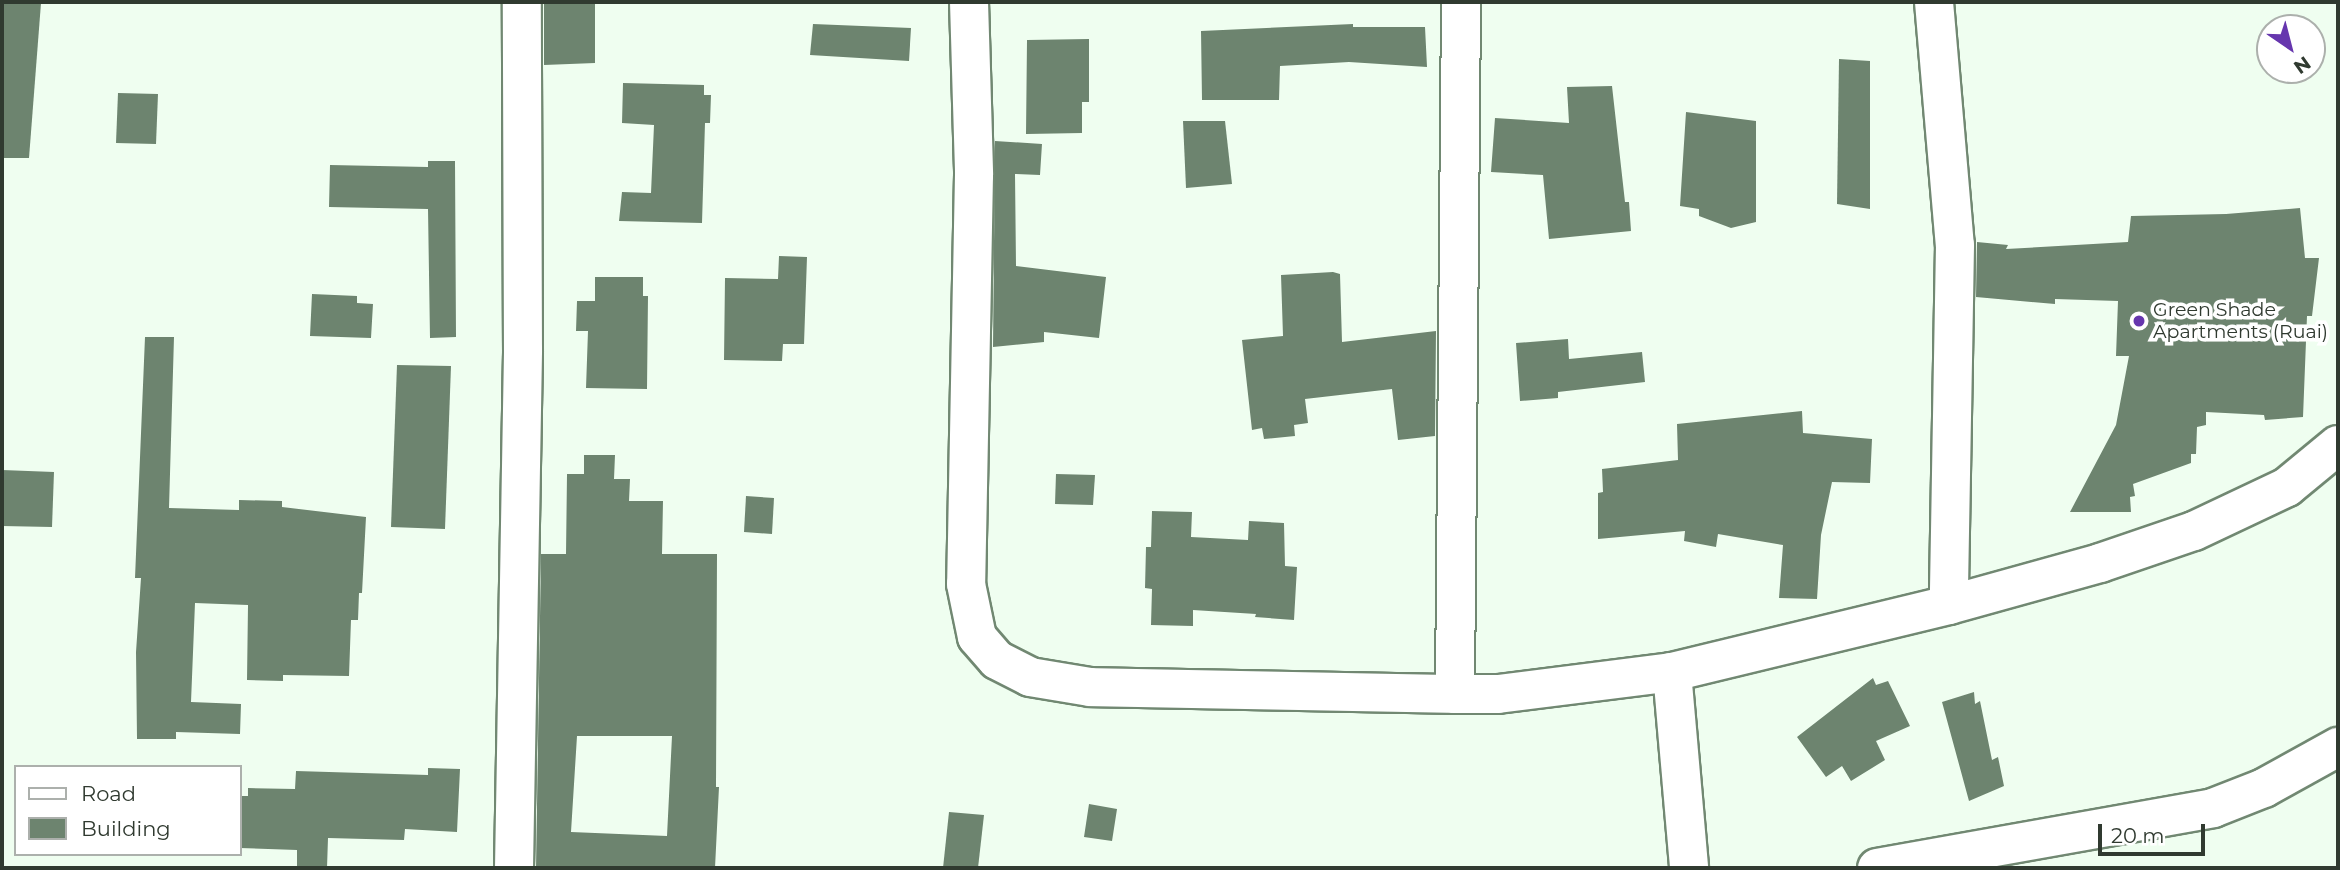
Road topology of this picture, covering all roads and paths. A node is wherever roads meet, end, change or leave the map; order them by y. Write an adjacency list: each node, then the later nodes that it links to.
1 (522, 2): 10 (street)
2 (969, 2): 8 (street)
3 (1461, 2): 8 (street)
4 (1934, 2): 6 (street)
5 (2338, 445): 6 (street)
6 (1949, 605): 7 (street)
7 (1672, 672): 8 (street); 11 (street)
8 (1455, 694)
9 (2338, 747): 12 (street)
10 (514, 868)
11 (1689, 868)
12 (1877, 868)

